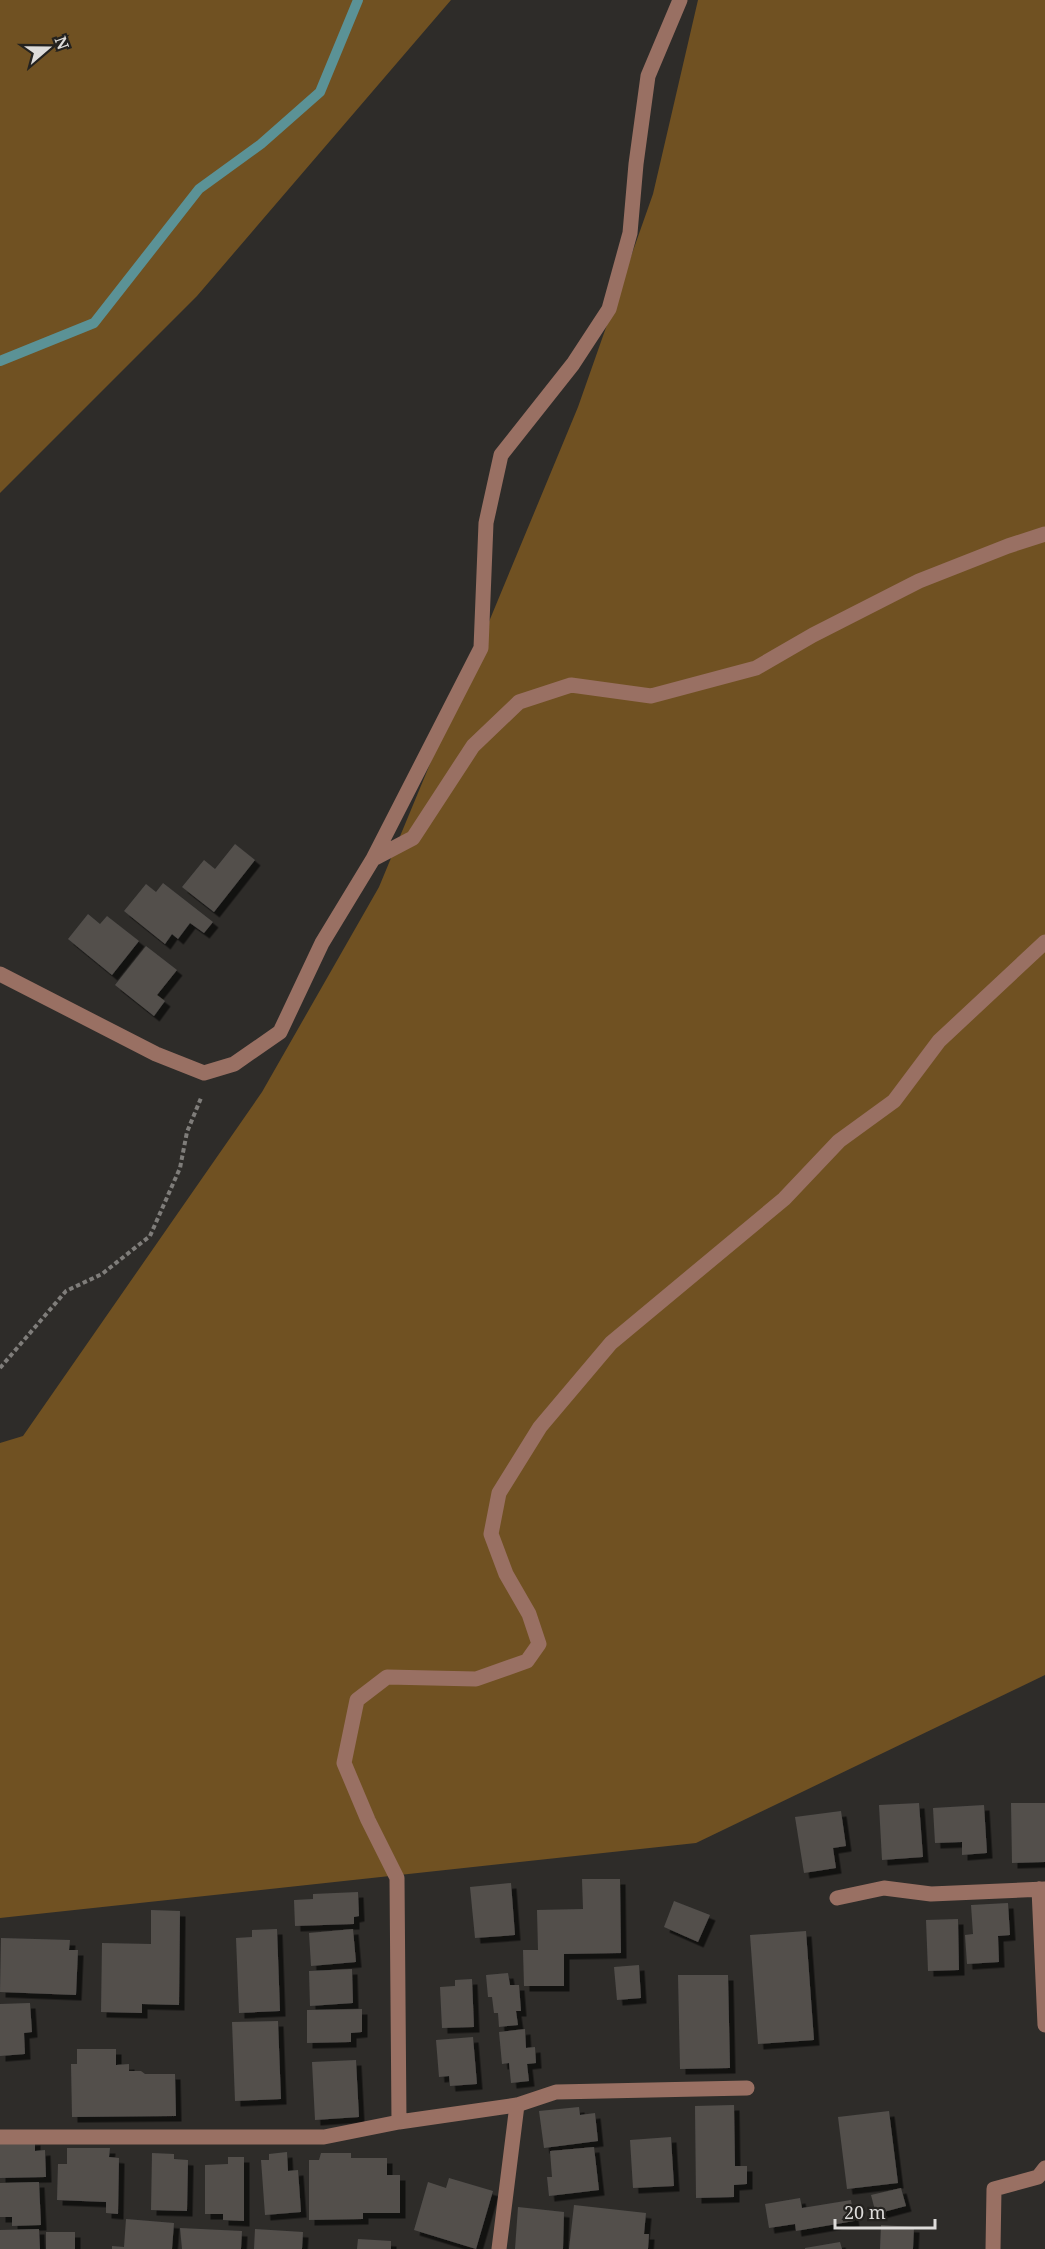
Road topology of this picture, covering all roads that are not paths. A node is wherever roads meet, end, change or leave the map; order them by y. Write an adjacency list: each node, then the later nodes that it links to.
1 (680, 0): 3 (street)
2 (1045, 534): 3 (street)
3 (374, 859): 5 (street)
4 (1045, 942): 11 (street)
5 (0, 974)
6 (1042, 1889): 7 (street); 8 (street)
7 (837, 1898)
8 (1045, 2025)
9 (747, 2088): 10 (street)
10 (517, 2105): 11 (street); 14 (street)
11 (399, 2122): 12 (street)
12 (0, 2137)
13 (1045, 2168): 15 (street)
14 (499, 2249)
15 (993, 2249)

